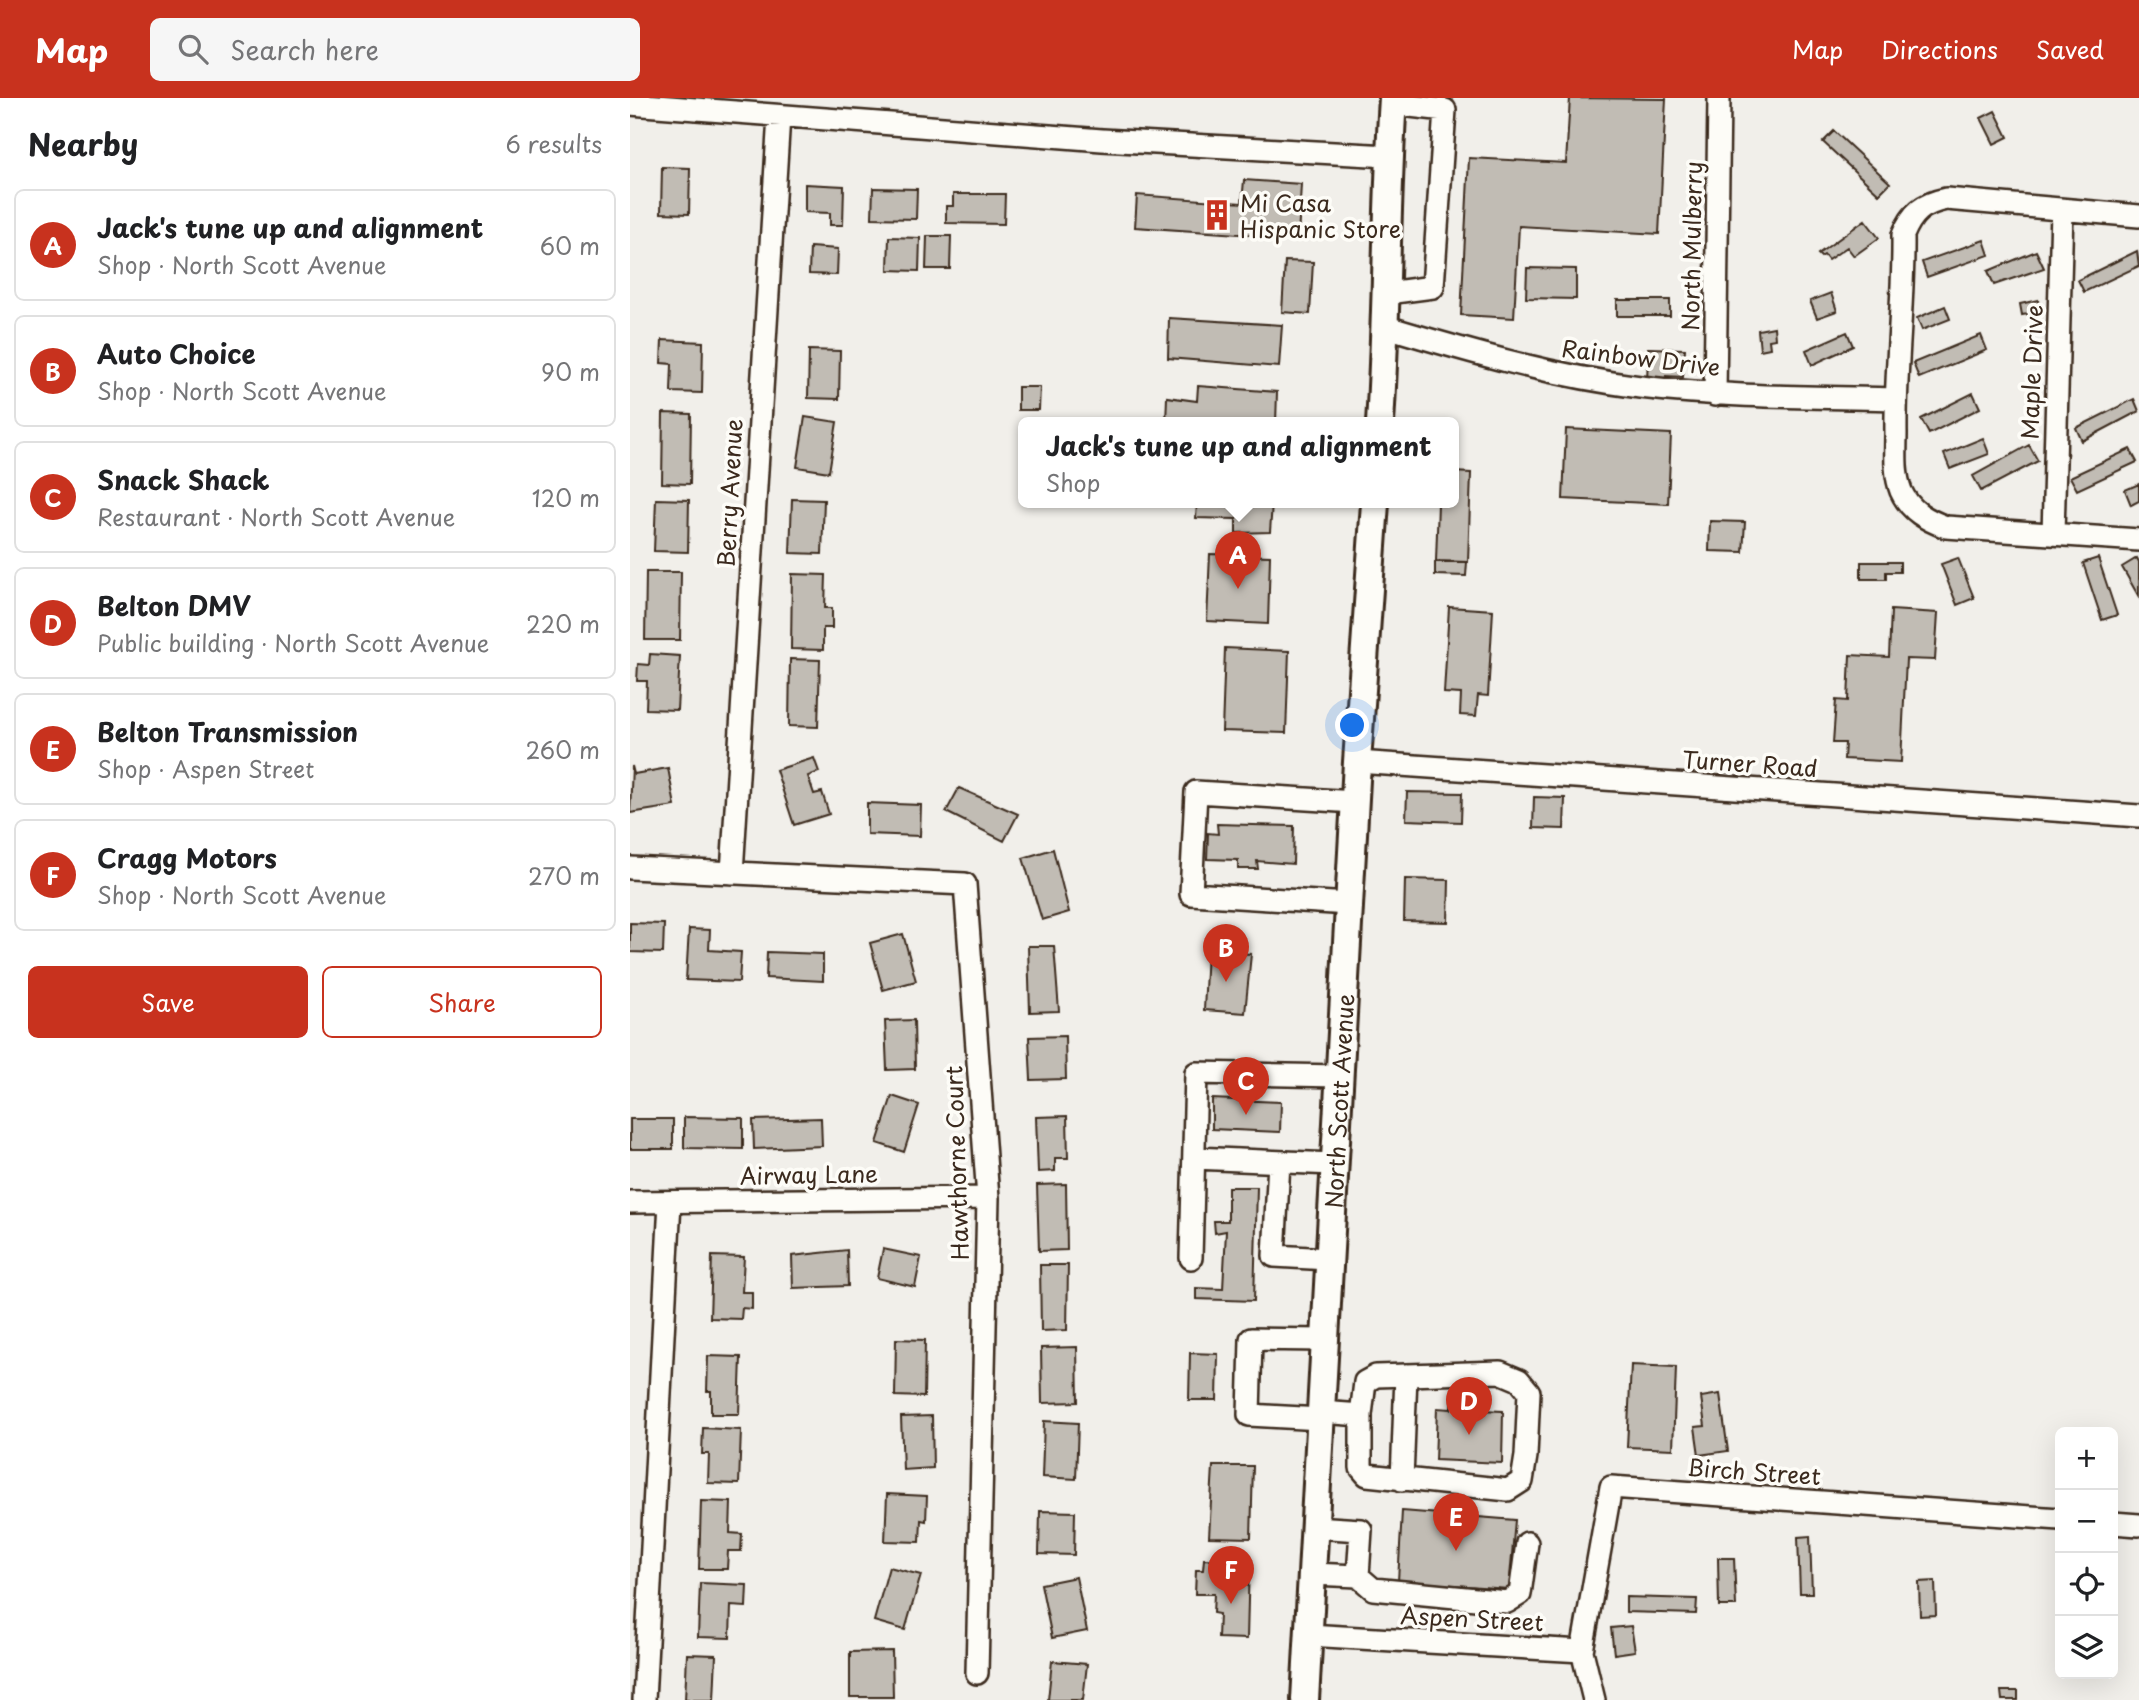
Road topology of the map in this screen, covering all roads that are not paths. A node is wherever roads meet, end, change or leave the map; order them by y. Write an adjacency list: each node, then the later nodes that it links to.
1 (1719, 98): 10 (street, North Mulberry)
2 (1392, 101): 5 (main road); 8 (street)
3 (630, 104): 4 (street)
4 (779, 116): 5 (street); 20 (street, Berry Avenue)
5 (1388, 156): 8 (main road)
6 (2062, 211): 7 (street); 11 (street); 14 (street, Maple Drive)
7 (2139, 216)
8 (1387, 293): 9 (main road)
9 (1387, 327): 10 (street, Rainbow Drive); 12 (main road)
10 (1715, 395): 11 (street, Rainbow Drive)
11 (1895, 399): 14 (street)
12 (1380, 417)
13 (1375, 508): 16 (main road, North Scott Avenue)
14 (2053, 534): 15 (street)
15 (2139, 540)
16 (1357, 762): 17 (main road, North Scott Avenue); 18 (street, Turner Road)
17 (1355, 802): 21 (main road, North Scott Avenue); 21 (street)
18 (2139, 816)
19 (630, 868): 20 (street)
20 (732, 873): 26 (street, Hawthorne Court)
21 (1349, 904): 22 (main road, North Scott Avenue)
22 (1339, 1076): 23 (street); 25 (main road, North Scott Avenue)
23 (1194, 1158): 24 (street); 29 (street)
24 (1279, 1162): 25 (street); 30 (street)
25 (1334, 1164): 30 (main road, North Scott Avenue)
26 (988, 1198): 28 (street, Airway Lane); 45 (street, Hawthorne Court)
27 (630, 1202): 28 (street, Airway Lane)
28 (670, 1202): 46 (street)
29 (1191, 1258)
30 (1329, 1259): 31 (main road, North Scott Avenue)
31 (1325, 1340): 34 (main road, North Scott Avenue); 34 (street)
32 (1406, 1375): 33 (street); 35 (street); 35 (street)
33 (1362, 1415): 34 (street); 35 (street)
34 (1321, 1416): 39 (main road, North Scott Avenue)
35 (1402, 1480)
36 (2055, 1519): 44 (street, Birch Street)
37 (2118, 1523): 38 (street)
38 (2139, 1525)
39 (1314, 1527): 41 (main road, North Scott Avenue); 42 (street)
40 (1527, 1543): 42 (street)
41 (1312, 1574): 42 (street); 43 (main road, North Scott Avenue)
42 (1358, 1576)
43 (1308, 1635): 44 (street, Aspen Street); 47 (main road, North Scott Avenue)
44 (1582, 1651): 48 (street)
45 (977, 1673)
46 (644, 1700)
47 (1305, 1700)
48 (1594, 1700)

